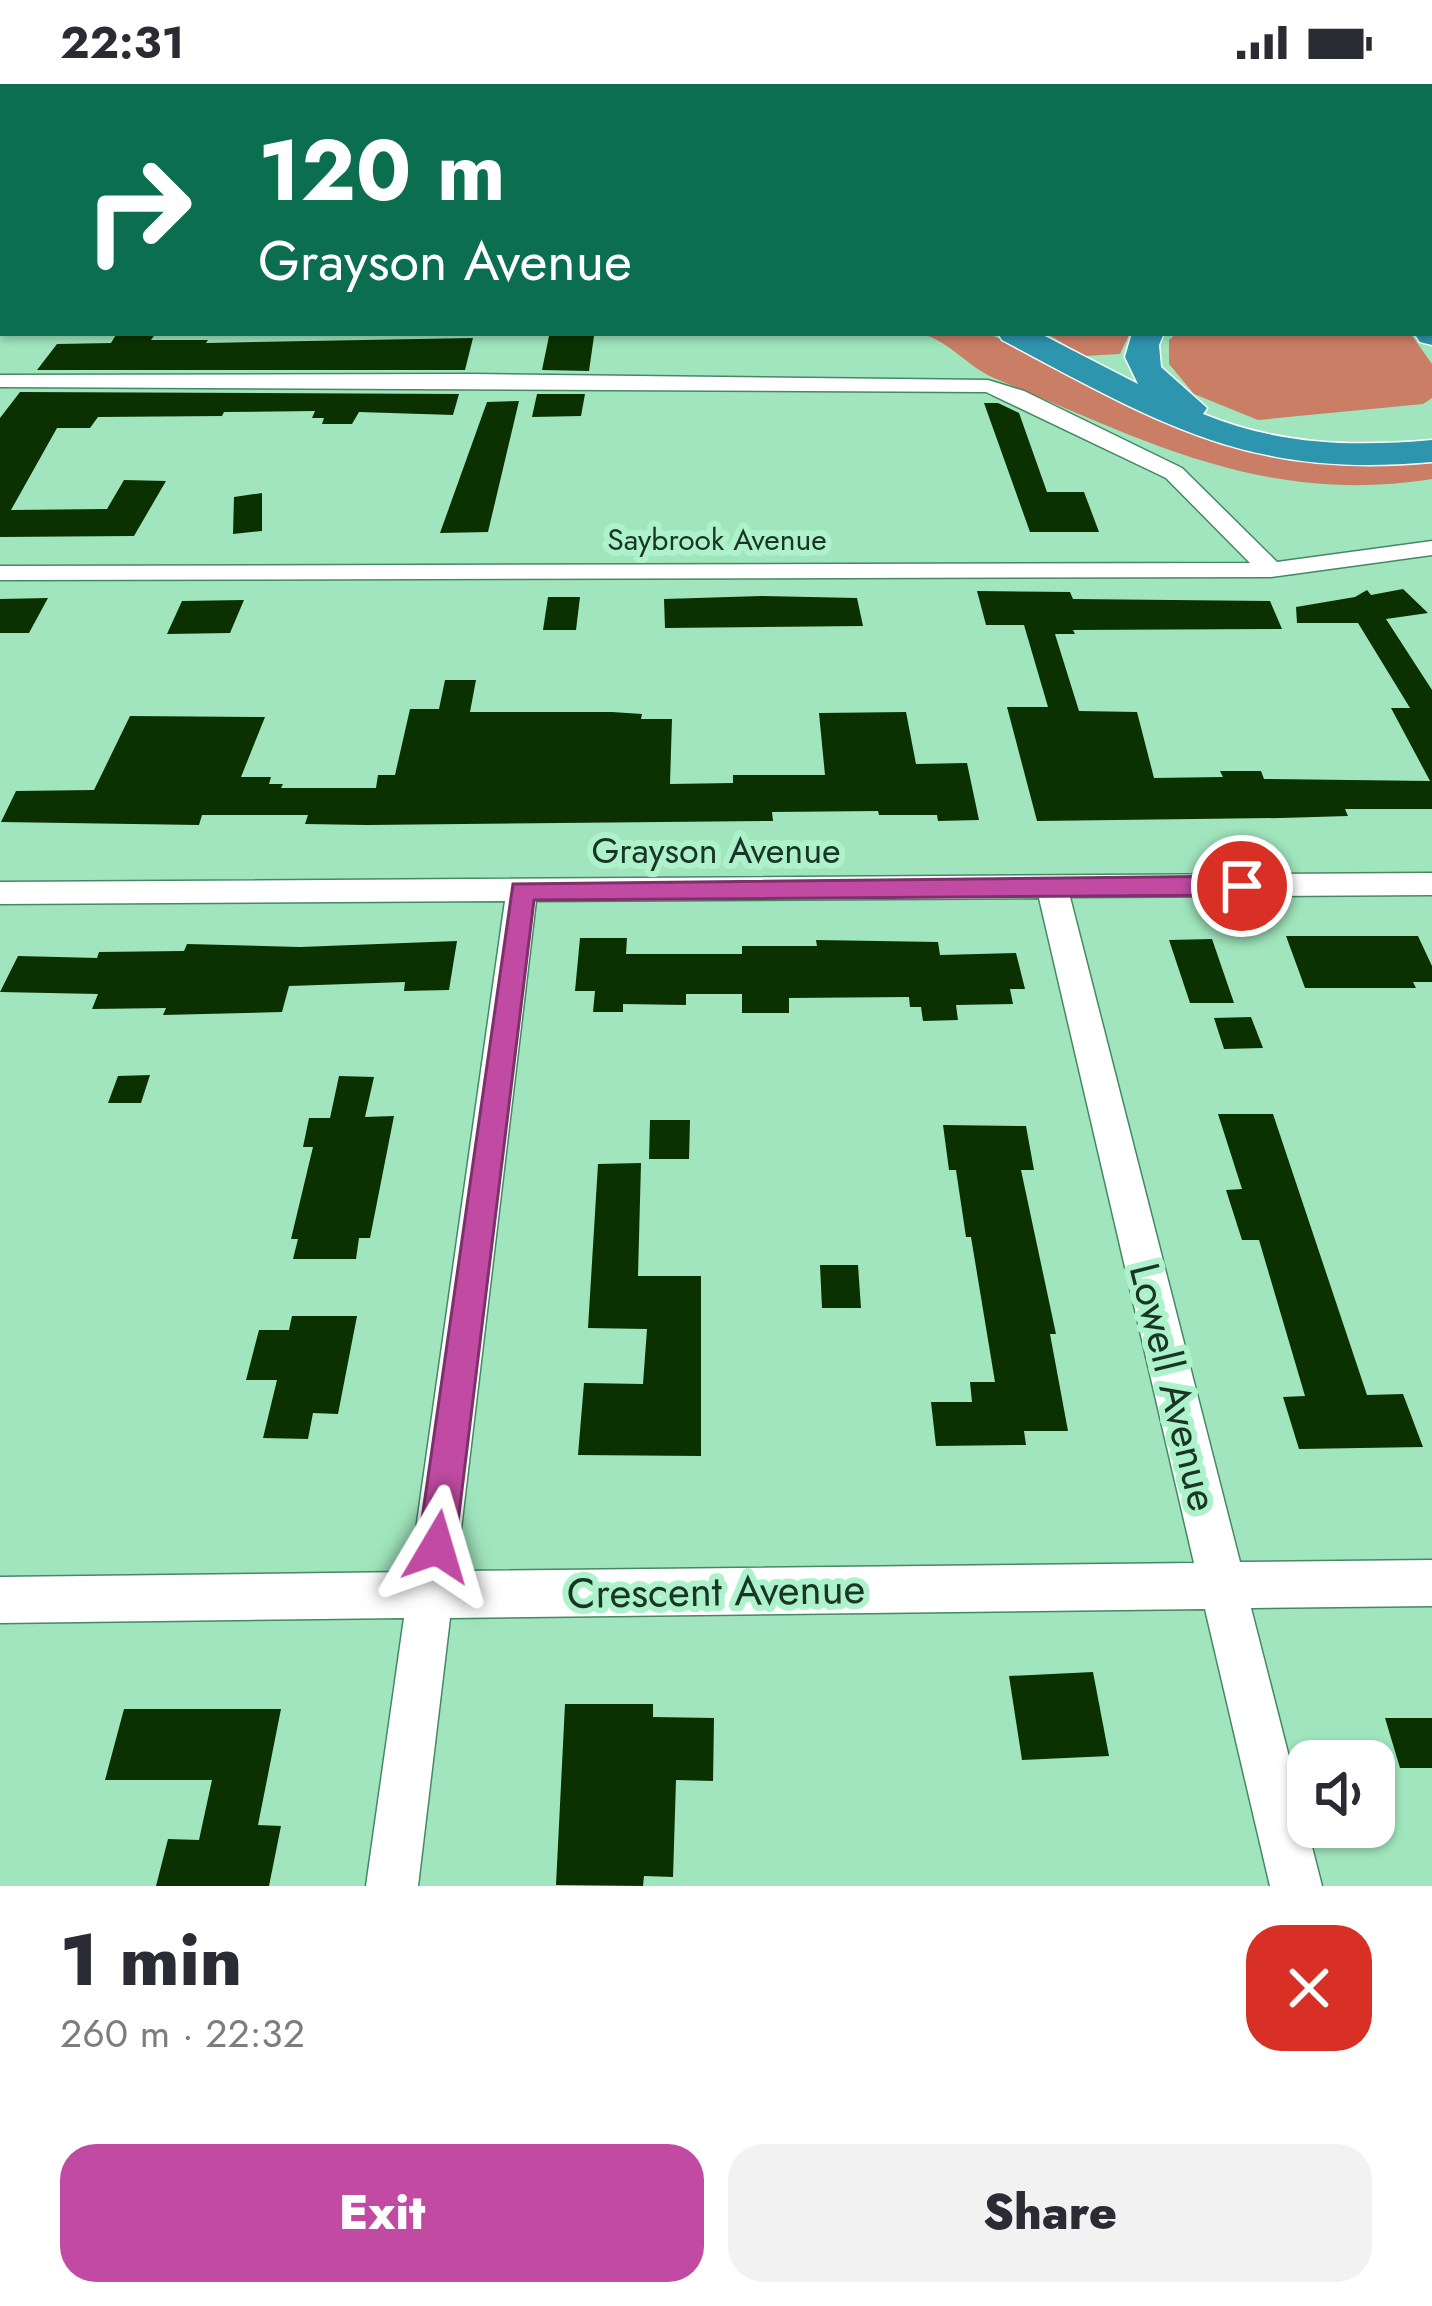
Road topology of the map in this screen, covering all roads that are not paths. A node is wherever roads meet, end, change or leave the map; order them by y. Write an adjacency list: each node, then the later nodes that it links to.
1 (1020, 336): 5 (highway)
2 (1146, 336): 4 (highway)
3 (0, 382): 7 (street)
4 (1432, 431)
5 (1432, 451)
6 (1432, 548): 7 (street, Saybrook Avenue)
7 (1271, 570): 8 (street, Saybrook Avenue)
8 (0, 573)
9 (1432, 884): 10 (street, Grayson Avenue)
10 (1052, 887): 11 (street, Grayson Avenue); 14 (street, Lowell Avenue)
11 (522, 890): 12 (street, Grayson Avenue); 15 (street)
12 (0, 893)
13 (1432, 1583): 14 (street, Crescent Avenue)
14 (1222, 1585): 15 (street, Crescent Avenue); 18 (street, Lowell Avenue)
15 (430, 1594): 16 (street, Crescent Avenue); 17 (street)
16 (0, 1600)
17 (392, 1886)
18 (1296, 1886)

